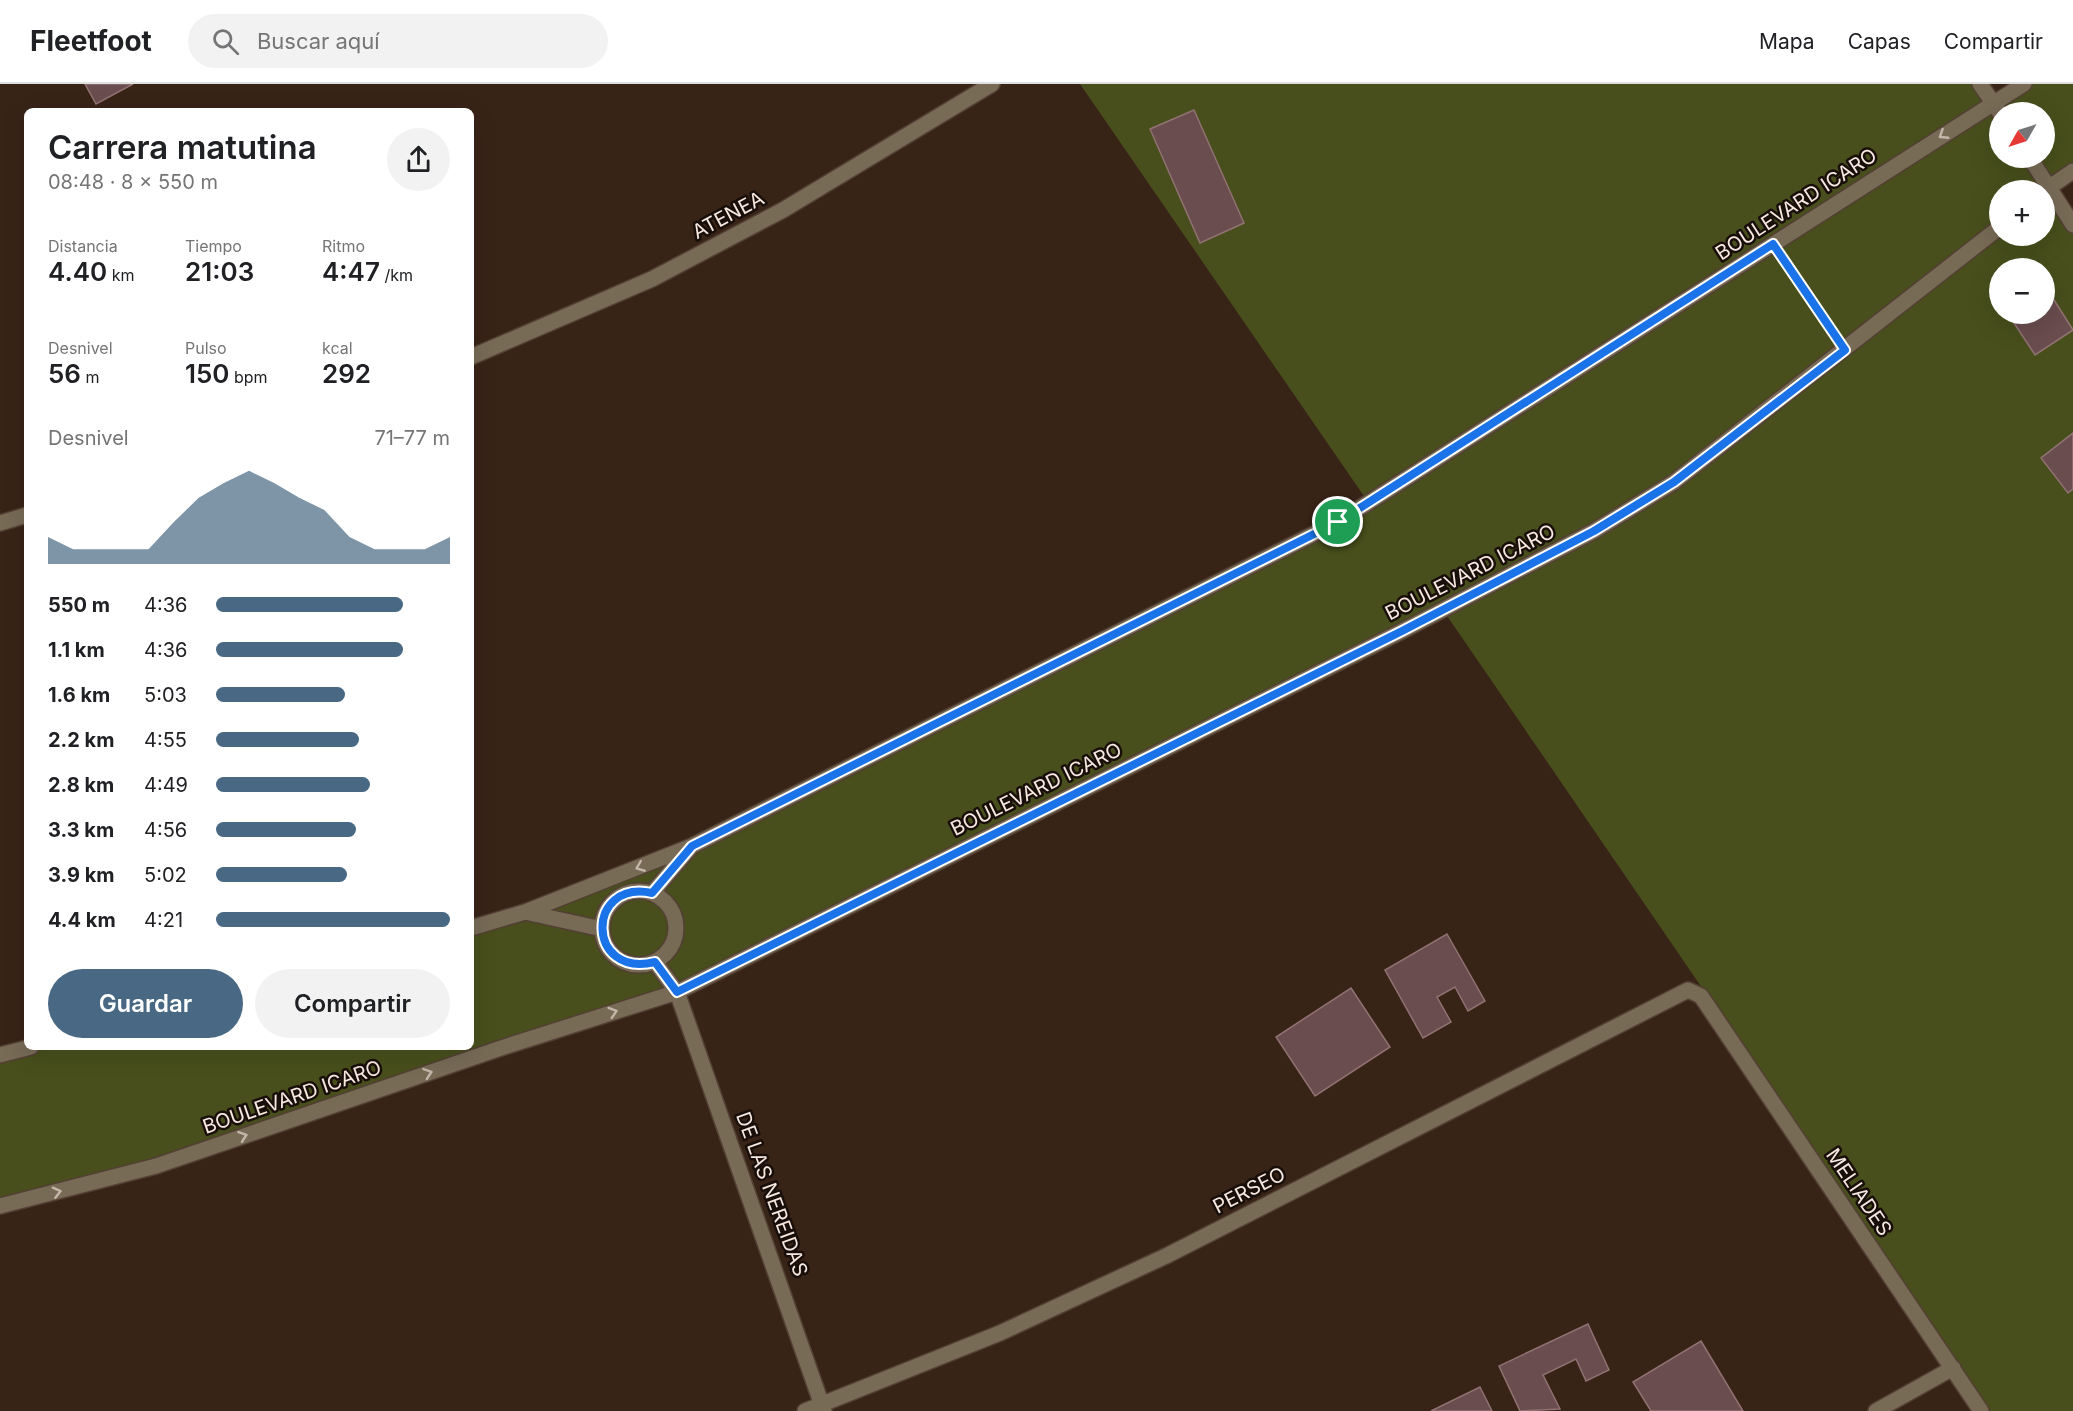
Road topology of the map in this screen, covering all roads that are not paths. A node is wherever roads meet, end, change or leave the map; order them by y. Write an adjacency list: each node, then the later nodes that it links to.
1 (992, 84): 12 (street, ATENEA)
2 (1980, 84): 4 (street)
3 (2024, 84): 5 (street, BOULEVARD ICARO)
4 (1992, 102)
5 (2003, 102)
6 (1989, 112): 15 (street, BOULEVARD ICARO, one-way to 15)
7 (2073, 171): 8 (street)
8 (2055, 183)
9 (2055, 200): 10 (street)
10 (2073, 225)
11 (1989, 236): 21 (street, BOULEVARD ICARO)
12 (474, 356)
13 (24, 516): 14 (street)
14 (0, 523)
15 (692, 846): 16 (street); 17 (street, BOULEVARD ICARO, one-way to 17)
16 (652, 893): 19 (street); 20 (street)
17 (525, 912): 18 (street, BOULEVARD ICARO); 19 (street)
18 (474, 927)
19 (602, 929): 20 (street)
20 (655, 962): 21 (street, DE LAS NEREIDAS)
21 (677, 992): 25 (street, BOULEVARD ICARO, one-way to 21); 27 (street, DE LAS NEREIDAS)
22 (1701, 996): 26 (street, MELIADES); 27 (street, PERSEO)
23 (24, 1049): 24 (street)
24 (0, 1055)
25 (0, 1206)
26 (1953, 1368): 29 (street); 30 (street, MELIADES)
27 (823, 1408): 28 (street, PERSEO)
28 (805, 1411)
29 (1876, 1411)
30 (1981, 1411)

